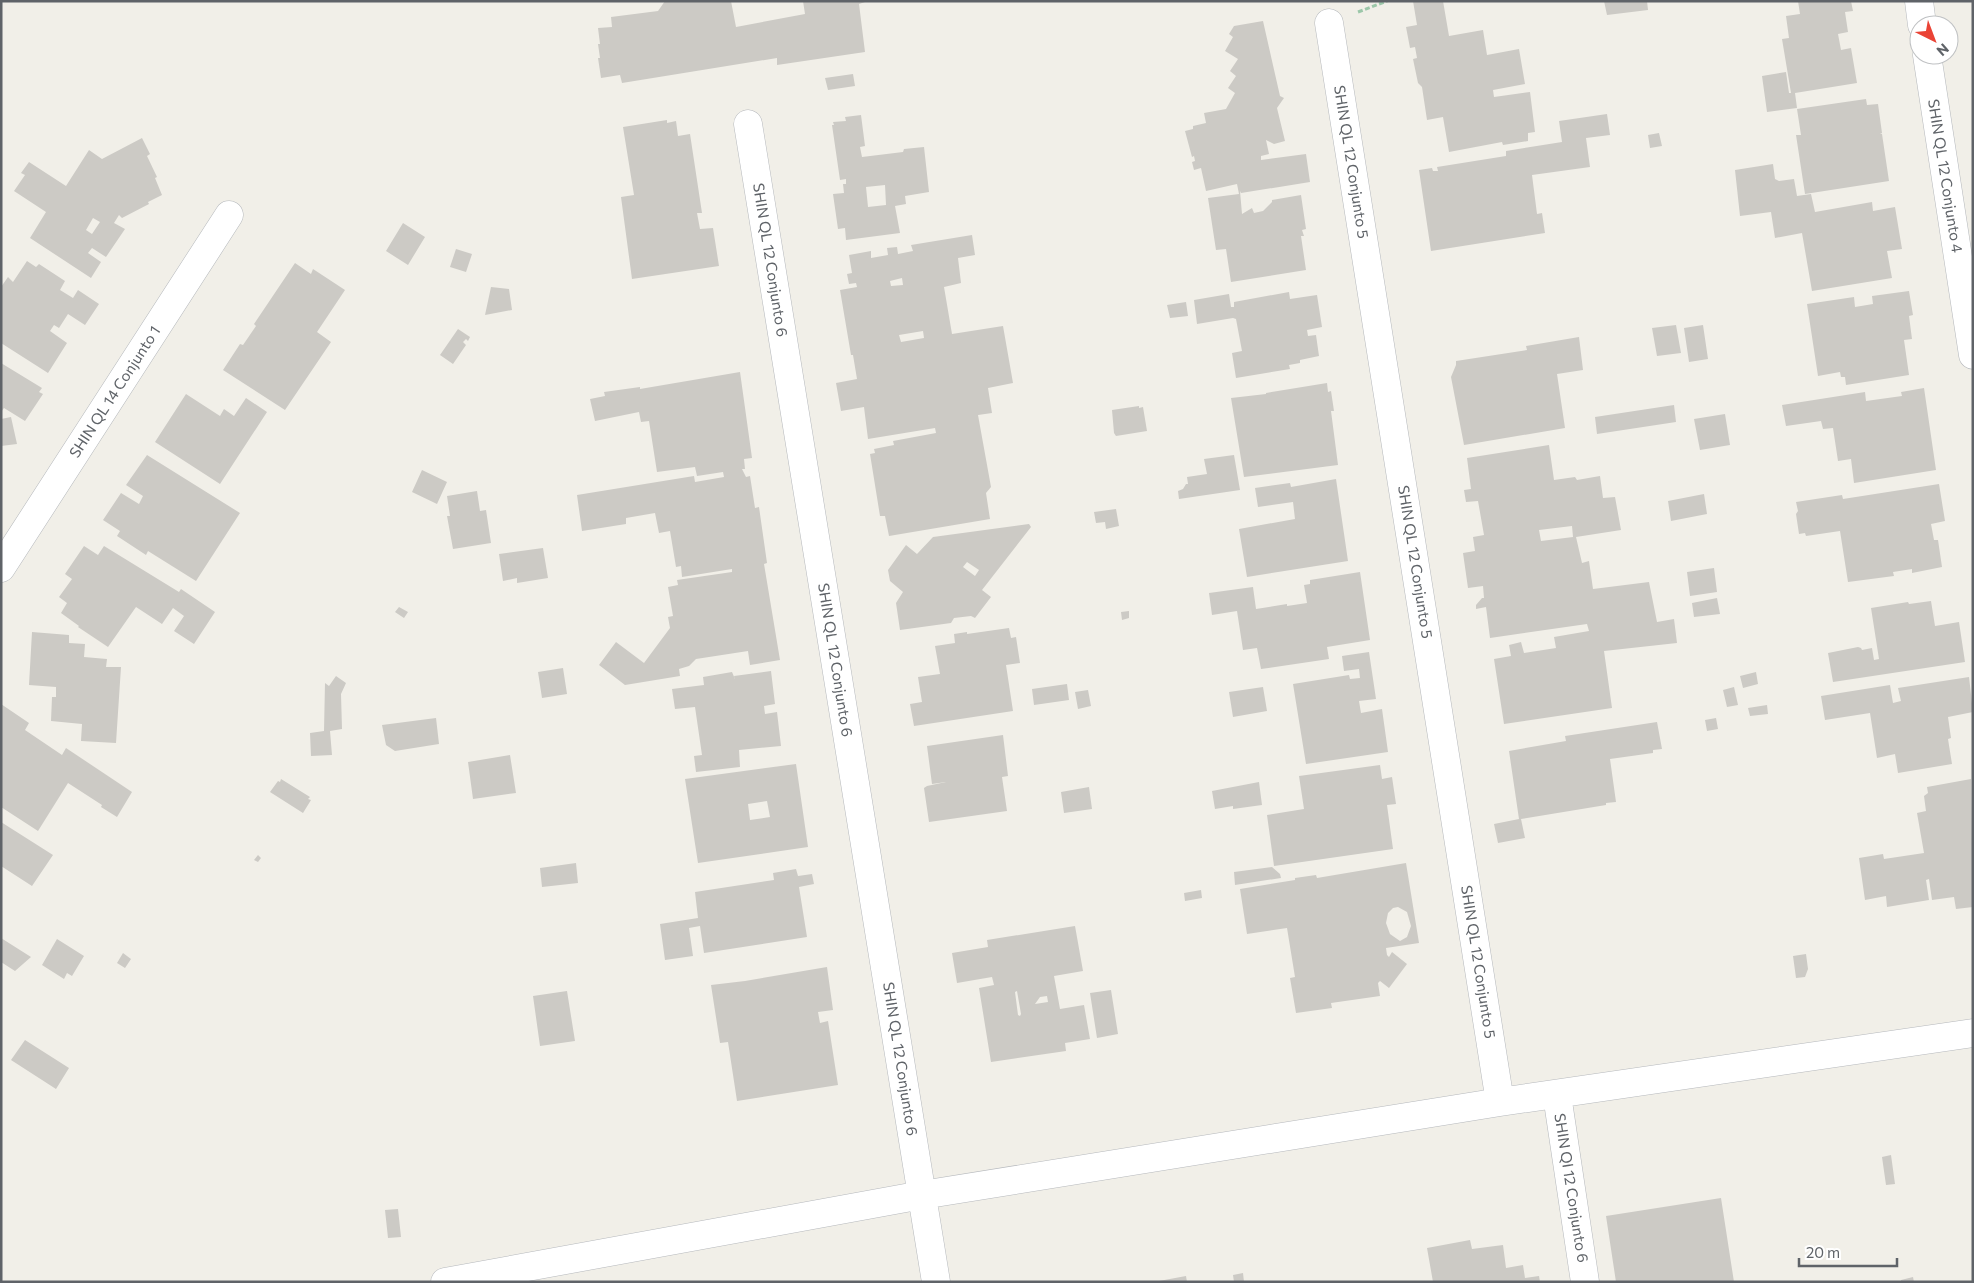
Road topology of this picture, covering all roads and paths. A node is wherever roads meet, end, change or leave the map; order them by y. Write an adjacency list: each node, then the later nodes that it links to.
1 (1919, 1): 2 (street)
2 (1921, 15)
3 (1329, 23): 11 (street, SHIN QL 12 Conjunto 5)
4 (1929, 65): 7 (street, SHIN QL 12 Conjunto 4)
5 (748, 124): 12 (street, SHIN QL 12 Conjunto 6)
6 (229, 215): 8 (street, SHIN QL 14 Conjunto 1)
7 (1973, 355)
8 (1, 568)
9 (1973, 1033): 10 (street)
10 (1557, 1095): 11 (street); 15 (street, SHIN QI 12 Conjunto 6)
11 (1500, 1102): 12 (street)
12 (922, 1195): 13 (street); 14 (street, SHIN QL 12 Conjunto 6)
13 (445, 1282)
14 (936, 1282)
15 (1585, 1282)

